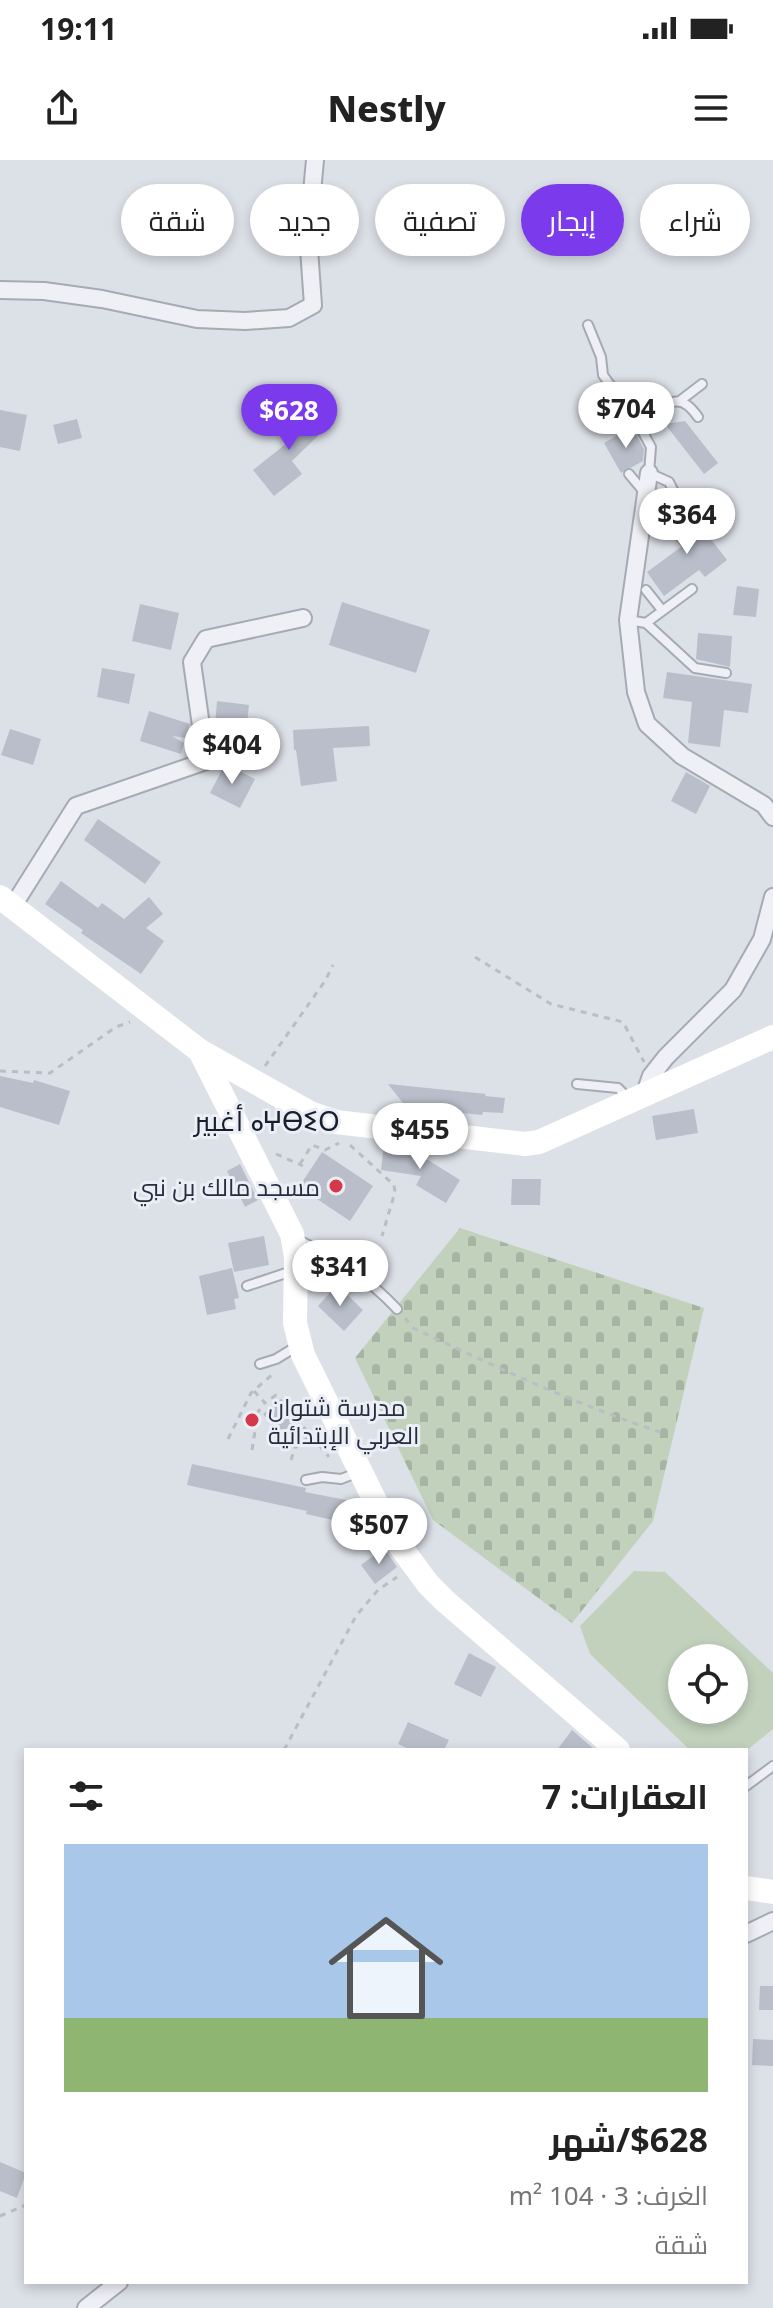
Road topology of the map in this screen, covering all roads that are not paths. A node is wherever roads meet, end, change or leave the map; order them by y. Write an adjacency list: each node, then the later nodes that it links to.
1 (315, 160): 2 (street)
2 (0, 290)
3 (588, 325): 7 (lane)
4 (702, 384): 5 (lane)
5 (681, 400): 6 (lane); 7 (lane)
6 (698, 417)
7 (639, 425): 8 (lane)
8 (649, 473): 10 (street); 11 (lane)
9 (629, 474): 10 (lane)
10 (644, 493): 16 (street)
11 (683, 510)
12 (692, 589): 14 (lane)
13 (646, 590): 14 (lane)
14 (662, 610): 17 (lane)
15 (303, 618): 21 (street)
16 (628, 620): 17 (lane); 19 (street)
17 (646, 623): 18 (lane)
18 (726, 673)
19 (773, 817)
20 (773, 897): 25 (street)
21 (7, 902): 23 (street)
22 (773, 1037): 25 (street)
23 (200, 1051): 25 (street); 26 (street)
24 (577, 1084): 25 (lane)
25 (642, 1090)
26 (293, 1237): 27 (street); 29 (lane)
27 (296, 1270): 28 (lane); 30 (street)
28 (247, 1286)
29 (397, 1309)
30 (300, 1347): 31 (lane); 32 (street)
31 (260, 1364)
32 (350, 1475): 33 (lane); 34 (street)
33 (306, 1480)
34 (616, 1748)
35 (773, 1766): 36 (lane)
36 (748, 1785)
37 (748, 1888): 38 (street)
38 (773, 1892)
39 (773, 1921): 40 (street)
40 (748, 1933)
41 (116, 2284): 42 (street)
42 (86, 2308)

